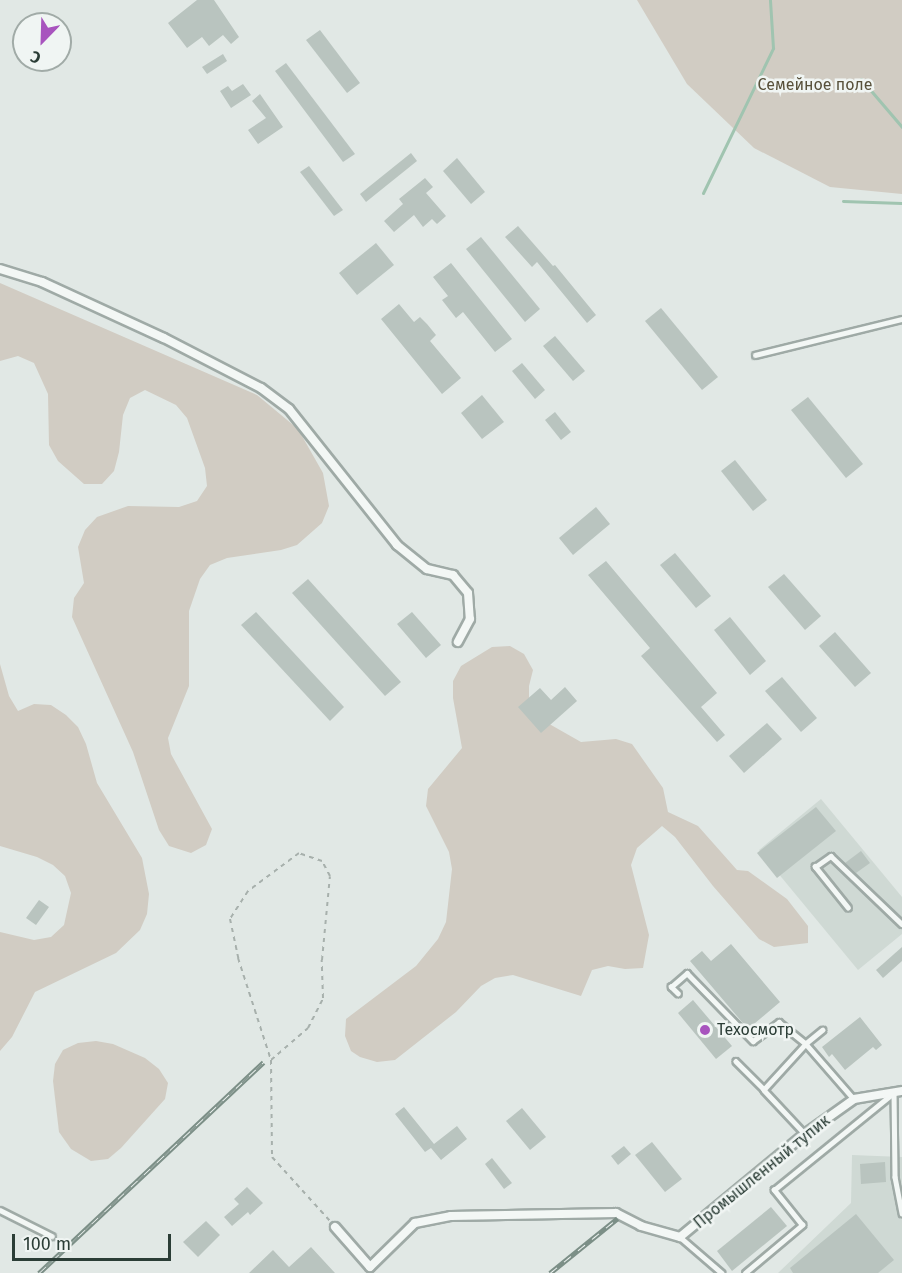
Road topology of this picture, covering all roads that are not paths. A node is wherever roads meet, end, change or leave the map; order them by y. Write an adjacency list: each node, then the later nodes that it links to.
1 (0, 269): 4 (street)
2 (902, 319): 3 (lane)
3 (755, 355)
4 (458, 642)
5 (848, 908): 6 (lane)
6 (902, 924)
7 (678, 994): 9 (lane)
8 (823, 1030): 9 (lane)
9 (806, 1044): 11 (lane); 13 (lane)
10 (736, 1062): 11 (lane)
11 (764, 1090): 14 (lane)
12 (898, 1092): 13 (street, Промышленный тупик); 16 (lane); 21 (lane)
13 (854, 1099): 14 (street, Промышленный тупик)
14 (805, 1134): 19 (street, Промышленный тупик)
15 (0, 1209): 18 (lane)
16 (902, 1213)
17 (335, 1227): 19 (street, Промышленный тупик)
18 (52, 1236)
19 (680, 1238): 20 (lane)
20 (722, 1273)
21 (745, 1273)

